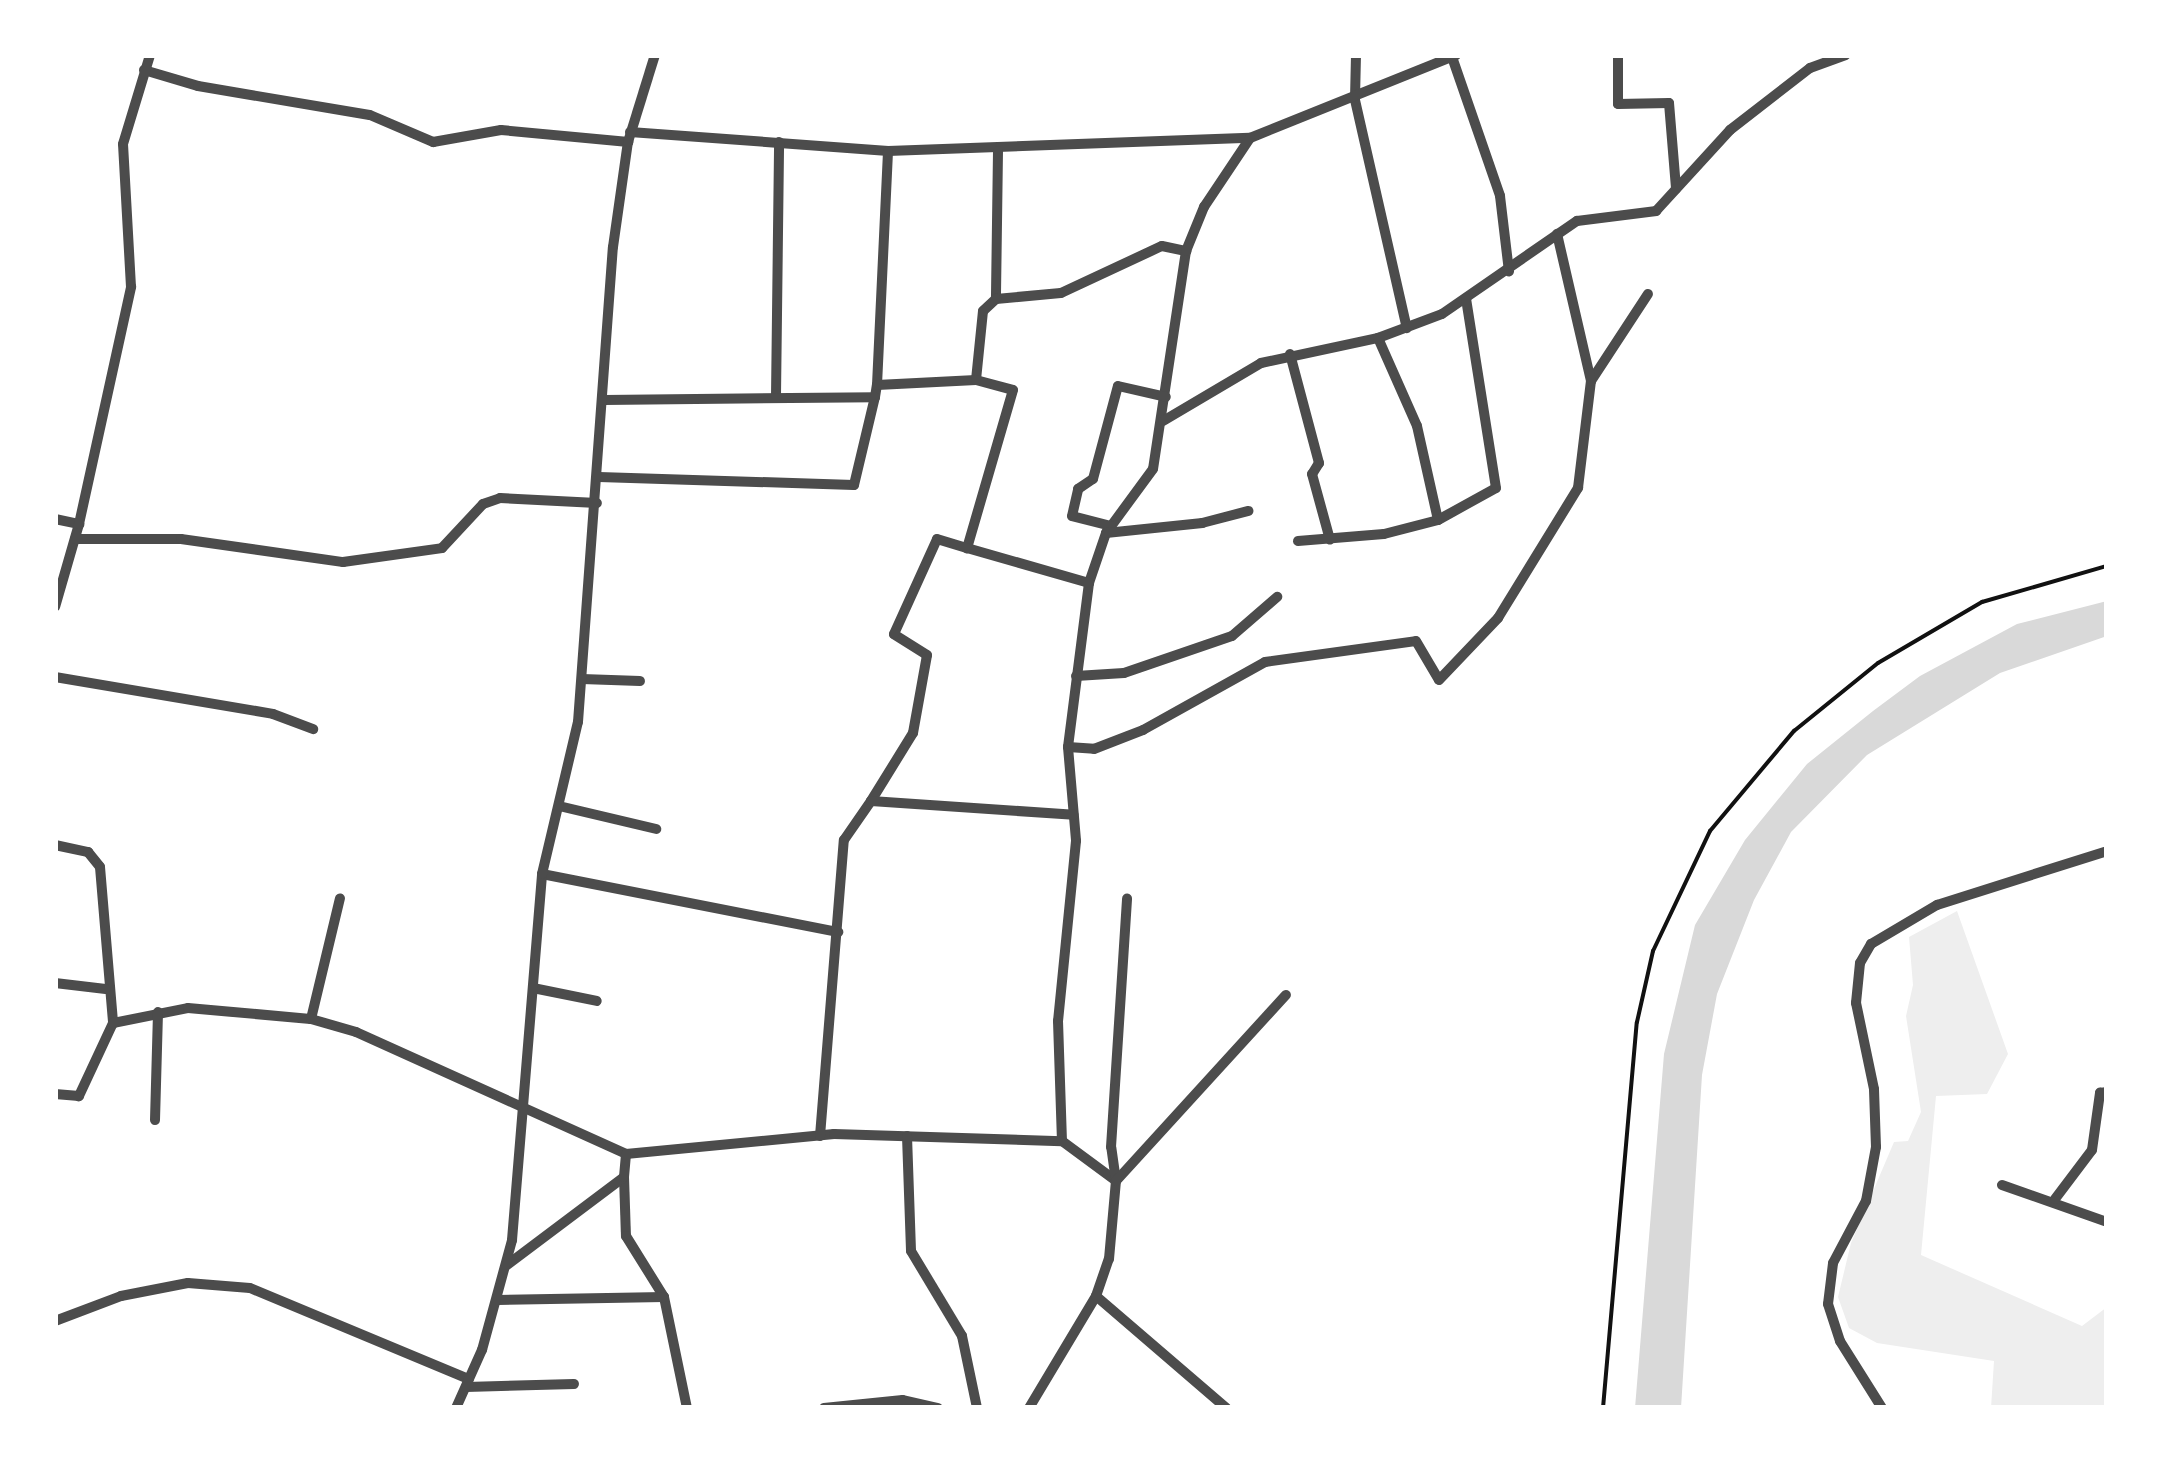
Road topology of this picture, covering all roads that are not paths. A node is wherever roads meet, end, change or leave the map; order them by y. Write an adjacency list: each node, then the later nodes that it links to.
1 (150, 55): 7 (street)
2 (655, 55): 9 (street)
3 (1356, 55): 8 (street)
4 (1618, 55): 14 (street)
5 (1846, 55): 14 (street)
6 (1454, 56): 8 (street); 17 (street)
7 (144, 70): 9 (street); 36 (street)
8 (1355, 100): 10 (street); 21 (street)
9 (629, 137): 11 (street); 29 (street)
10 (1250, 138): 13 (street); 16 (street)
11 (779, 142): 12 (street); 27 (street)
12 (888, 150): 13 (street); 26 (street)
13 (998, 151): 20 (street)
14 (1676, 189): 15 (street)
15 (1557, 234): 17 (street); 25 (street)
16 (1186, 251): 20 (street); 28 (street)
17 (1509, 270): 19 (street)
18 (1648, 294): 25 (street)
19 (1466, 298): 21 (street); 35 (street)
20 (996, 299): 24 (street)
21 (1407, 328): 22 (street)
22 (1378, 338): 23 (street); 35 (street)
23 (1290, 354): 30 (street); 39 (street)
24 (976, 380): 26 (street); 41 (street)
25 (1591, 380): 50 (street)
26 (876, 391): 27 (street); 31 (street)
27 (776, 396): 29 (street)
28 (1166, 397): 30 (street); 37 (street)
29 (604, 400): 31 (street)
30 (1163, 422): 37 (street)
31 (599, 477): 32 (street)
32 (597, 504): 38 (street); 47 (street)
33 (1248, 511): 37 (street)
34 (55, 519): 36 (street)
35 (1438, 520): 39 (street)
36 (79, 524): 38 (street)
37 (1108, 530): 42 (street)
38 (75, 539): 44 (street)
39 (1330, 540): 40 (street)
40 (1298, 541)
41 (967, 548): 42 (street); 51 (street)
42 (1089, 583): 45 (street)
43 (1277, 597): 45 (street)
44 (55, 606)
45 (1076, 676): 50 (street)
46 (55, 677): 49 (street)
47 (582, 679): 48 (street); 52 (street)
48 (640, 681)
49 (313, 728)
50 (1068, 746): 53 (street)
51 (871, 802): 53 (street); 60 (street)
52 (559, 806): 54 (street); 57 (street)
53 (1074, 815): 75 (street)
54 (656, 829)
55 (55, 845): 63 (street)
56 (2107, 851): 97 (street)
57 (542, 874): 60 (street); 62 (street)
58 (340, 898): 67 (street)
59 (1126, 899): 78 (street)
60 (838, 932): 73 (street)
61 (55, 983): 63 (street)
62 (532, 988): 65 (street); 71 (street)
63 (106, 990): 68 (street)
64 (1286, 995): 78 (street)
65 (596, 1001)
66 (158, 1012): 67 (street); 68 (street); 72 (street)
67 (311, 1019): 71 (street)
68 (113, 1023): 70 (street)
69 (2107, 1092): 80 (street)
70 (55, 1094)
71 (521, 1111): 76 (street); 82 (street)
72 (155, 1120)
73 (820, 1136): 74 (street); 76 (street)
74 (907, 1136): 75 (street); 94 (street)
75 (1062, 1141): 78 (street)
76 (626, 1154): 77 (street)
77 (624, 1178): 82 (street); 84 (street)
78 (1116, 1180): 83 (street)
79 (2002, 1185): 80 (street)
80 (2055, 1200): 81 (street)
81 (2107, 1222)
82 (507, 1265): 85 (street)
83 (1096, 1296): 95 (street); 96 (street)
84 (664, 1298): 85 (street); 91 (street)
85 (498, 1300): 87 (street)
86 (55, 1321): 87 (street)
87 (467, 1383): 88 (street); 90 (street)
88 (574, 1384)
89 (871, 1406): 92 (street); 93 (street)
90 (456, 1408)
91 (687, 1408)
92 (824, 1408)
93 (938, 1408)
94 (977, 1408)
95 (1029, 1408)
96 (1226, 1408)
97 (1882, 1408)

